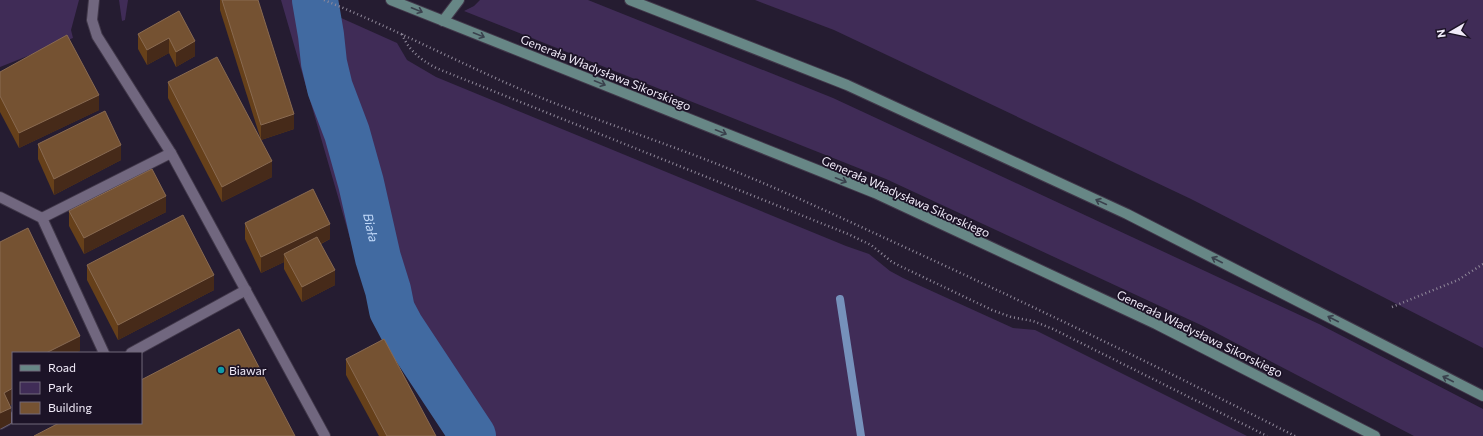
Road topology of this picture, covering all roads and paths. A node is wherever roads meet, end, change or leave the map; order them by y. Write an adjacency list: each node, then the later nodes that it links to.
1 (94, 0): 8 (lane)
2 (324, 0): 7 (path)
3 (392, 0): 6 (main road, Generała Władysława Sikorskiego, one-way to 6)
4 (459, 0): 6 (main road)
5 (630, 0): 16 (main road, one-way to 5)
6 (443, 21): 22 (main road, Generała Władysława Sikorskiego, one-way to 22)
7 (401, 34): 20 (path); 21 (path)
8 (172, 153): 10 (lane); 12 (lane)
9 (0, 197): 10 (lane)
10 (42, 218): 14 (lane)
11 (1483, 264): 13 (path)
12 (246, 290): 15 (lane); 19 (lane)
13 (1392, 307)
14 (104, 352)
15 (133, 352)
16 (1483, 396)
17 (12, 418): 18 (lane)
18 (0, 424)
19 (325, 436)
20 (1267, 436)
21 (1296, 436)
22 (1374, 436)

